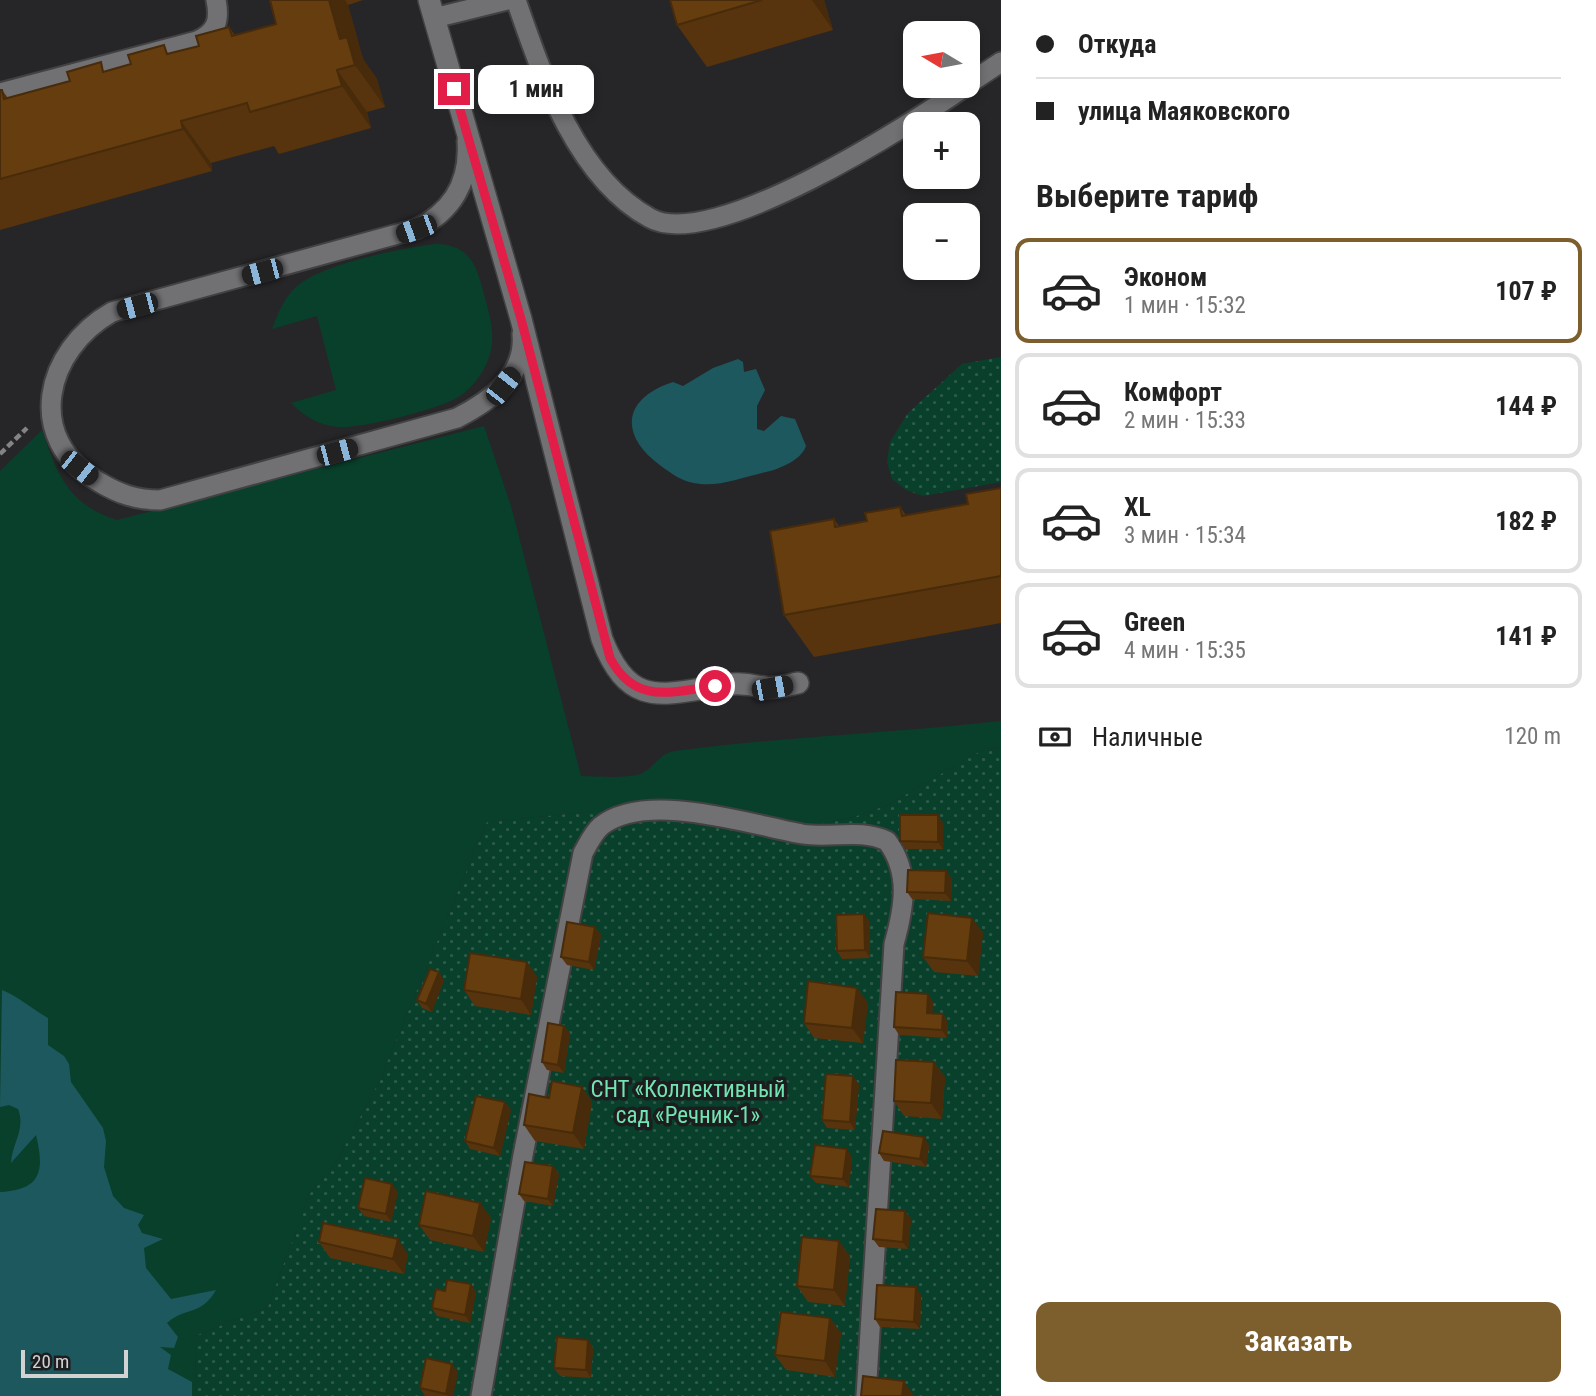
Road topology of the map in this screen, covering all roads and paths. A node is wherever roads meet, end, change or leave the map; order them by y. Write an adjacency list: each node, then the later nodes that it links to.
1 (216, 0): 7 (lane)
2 (507, 0): 4 (lane)
3 (516, 0): 8 (lane)
4 (431, 9): 9 (street)
5 (1001, 62): 6 (lane)
6 (980, 76)
7 (0, 93)
8 (946, 98)
9 (465, 122): 10 (street); 10 (lane)
10 (521, 319): 11 (street)
11 (798, 683)
12 (481, 1396): 13 (lane)
13 (866, 1396)

